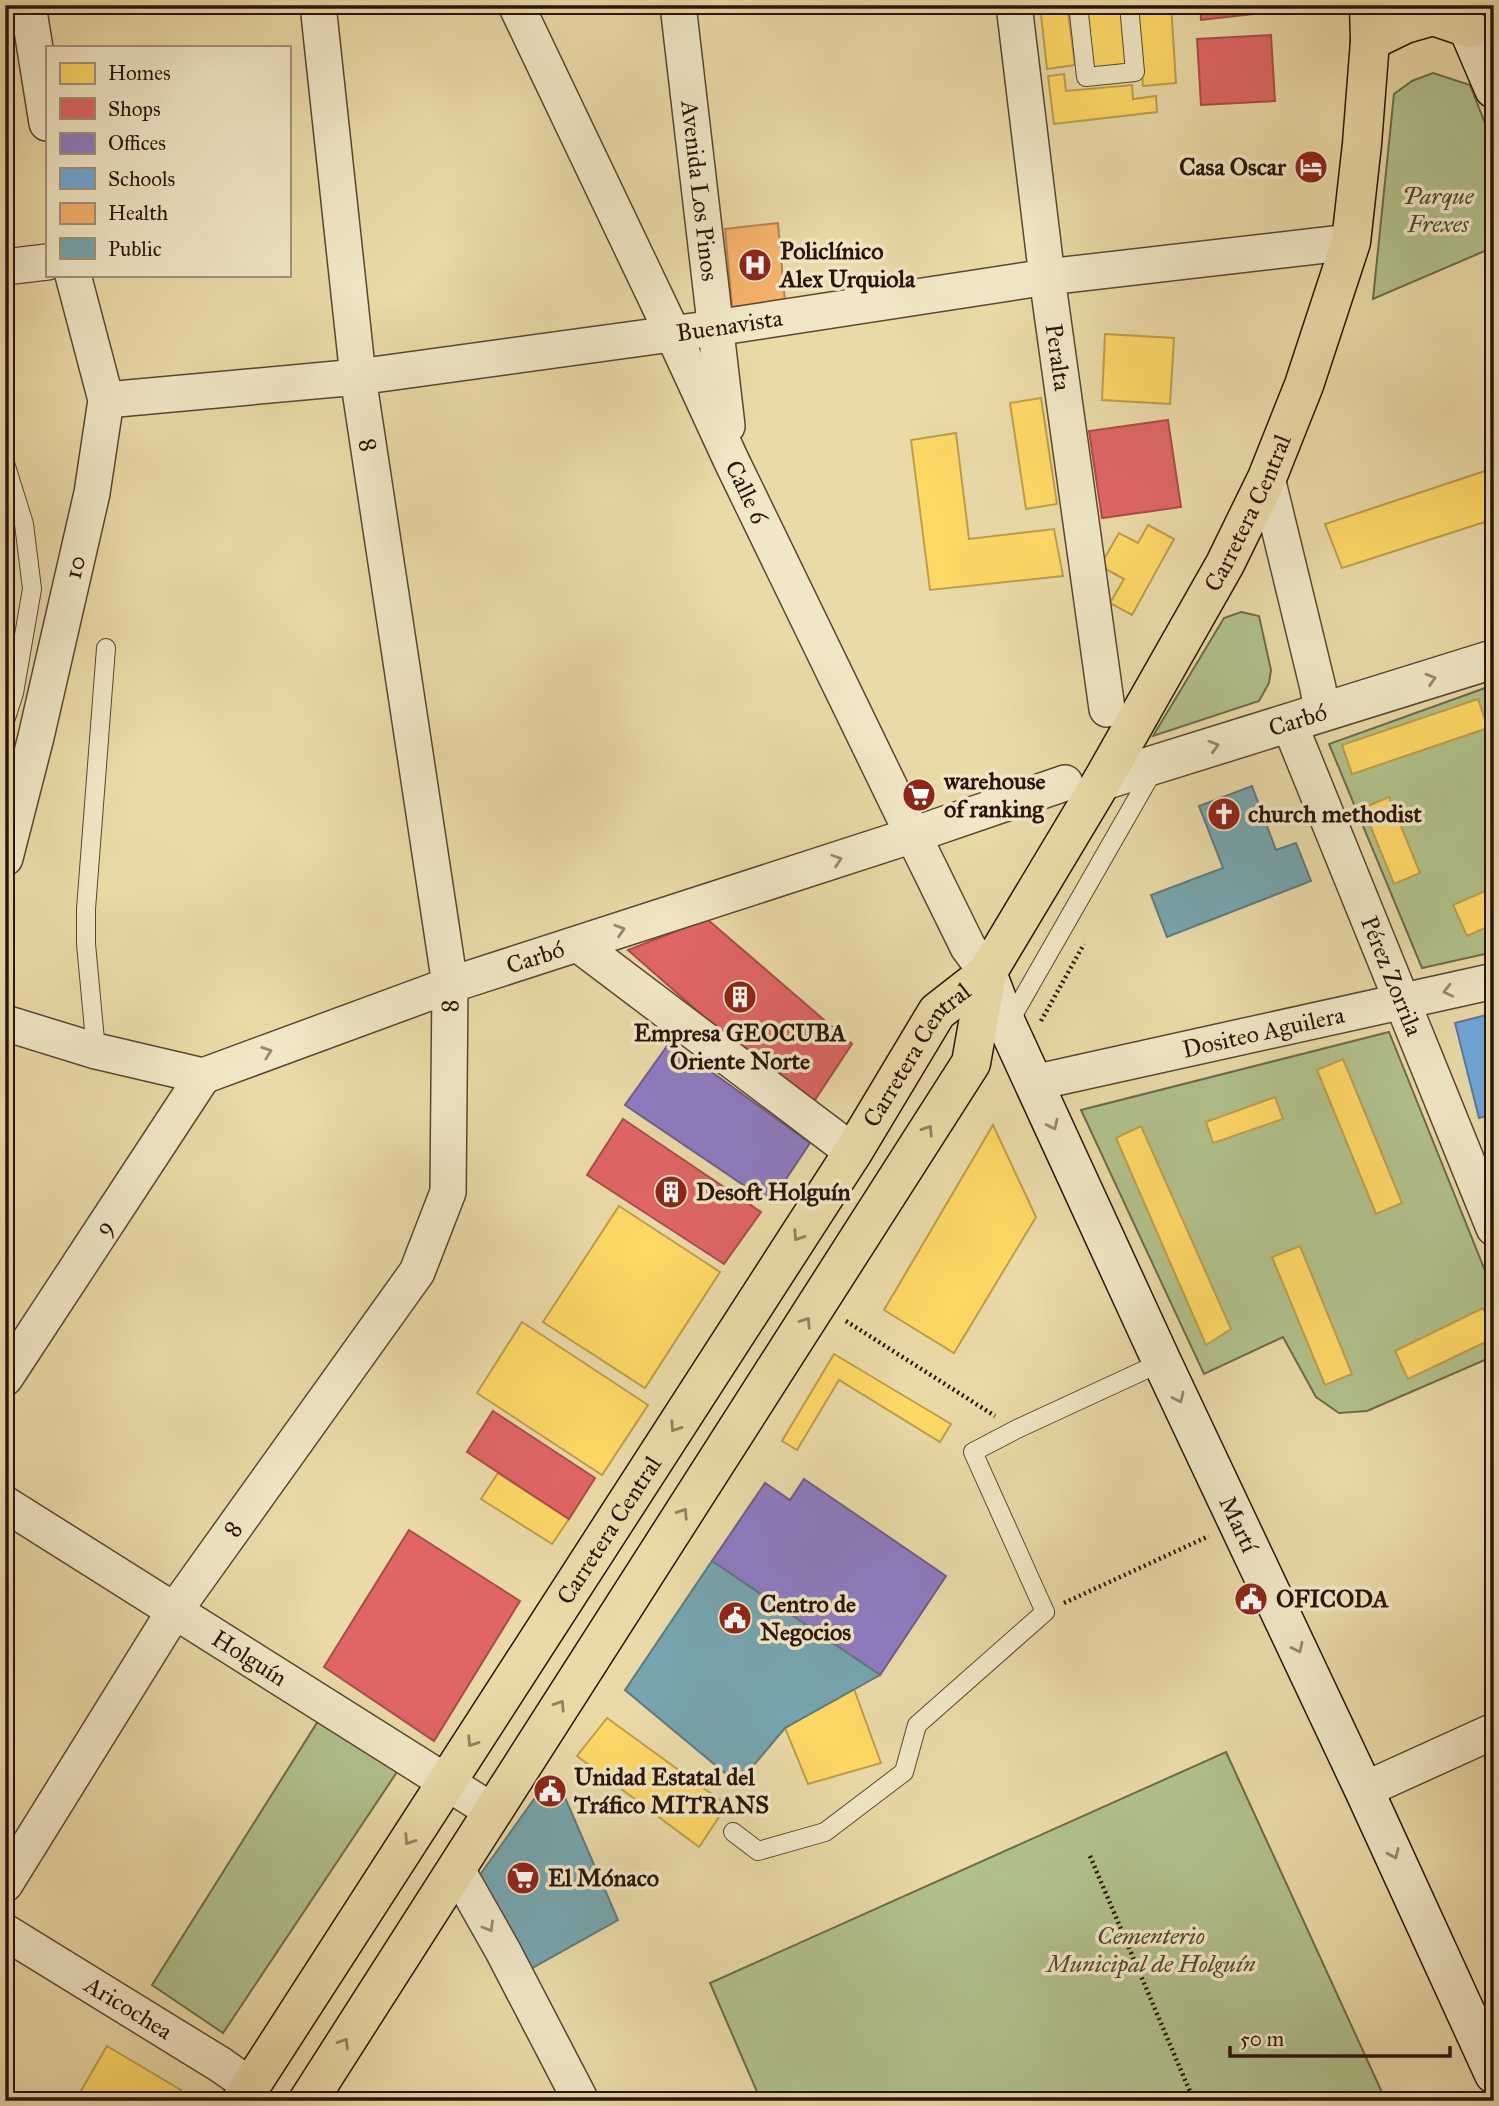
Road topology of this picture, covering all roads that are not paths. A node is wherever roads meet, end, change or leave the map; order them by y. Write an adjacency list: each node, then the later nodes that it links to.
1 (29, 5): 11 (street)
2 (318, 5): 19 (street, 8)
3 (516, 5): 18 (street, Calle 6)
4 (678, 5): 17 (street, Avenida Los Pinos)
5 (1014, 5): 16 (street, Peralta)
6 (1078, 5): 7 (lane)
7 (1129, 5)
8 (1464, 16): 9 (main road); 10 (main road)
9 (1370, 23): 12 (main road, Carretera Central)
10 (1494, 89)
11 (46, 116)
12 (1351, 242): 16 (street, Buenavista); 23 (main road, Carretera Central)
13 (46, 262): 14 (street)
14 (5, 267)
15 (73, 276): 20 (street, 10)
16 (1048, 277): 17 (street, Buenavista); 26 (street, Peralta)
17 (715, 328): 18 (street, Buenavista); 21 (street, Avenida Los Pinos)
18 (673, 334): 19 (street, Buenavista); 21 (street, Calle 6)
19 (358, 377): 20 (street, Buenavista); 36 (street, 8)
20 (106, 400): 32 (street, 10)
21 (732, 462): 31 (street, Calle 6)
22 (5, 463): 28 (lane)
23 (1267, 478): 27 (street, Pérez Zorrila); 30 (main road, Carretera Central)
24 (106, 648): 40 (lane)
25 (1494, 659): 27 (main road, Carbó, one-way to 25)
26 (1107, 709)
27 (1306, 718): 29 (main road, Carbó, one-way to 27); 37 (street, Pérez Zorrila)
28 (5, 721)
29 (1156, 766): 30 (main road, Carbó); 39 (lane)
30 (1084, 782): 31 (street, Carbó); 34 (main road, Carretera Central)
31 (913, 835): 33 (street, Carbó, one-way to 31); 34 (street, Calle 6)
32 (5, 858)
33 (578, 944): 36 (street, Carbó); 43 (street)
34 (987, 973): 39 (main road, Martí); 43 (main road, Carretera Central); 52 (main road, Carretera Central, one-way to 34)
35 (1494, 981): 37 (street, Dositeo Aguilera, one-way to 37)
36 (450, 985): 41 (street, Carbó, one-way to 36); 48 (street, 8)
37 (1402, 1001): 42 (street, Dositeo Aguilera); 44 (street, Pérez Zorrila)
38 (5, 1023): 40 (street)
39 (1007, 1025): 42 (main road, Martí)
40 (96, 1051): 41 (street)
41 (202, 1076): 46 (street, 9)
42 (1033, 1083): 45 (main road, Martí, one-way to 45)
43 (853, 1152): 50 (main road, Carretera Central, one-way to 50)
44 (1494, 1228)
45 (1162, 1362): 51 (main road, Martí, one-way to 51); 53 (lane)
46 (5, 1378)
47 (5, 1504): 48 (street, Holguín)
48 (175, 1610): 50 (street, Holguín); 55 (street, 8)
49 (1494, 1731): 51 (street)
50 (446, 1783): 52 (street, Holguín); 58 (main road, Carretera Central, one-way to 58)
51 (1364, 1790): 57 (main road, Martí, one-way to 57)
52 (492, 1811): 54 (main road, Carretera Central)
53 (733, 1832)
54 (456, 1868): 59 (main road, Carretera Central, one-way to 54); 60 (street, one-way to 60)
55 (5, 1884)
56 (5, 1933): 58 (street, Aricochea)
57 (1494, 2074)
58 (247, 2094)
59 (308, 2101)
60 (581, 2101)

